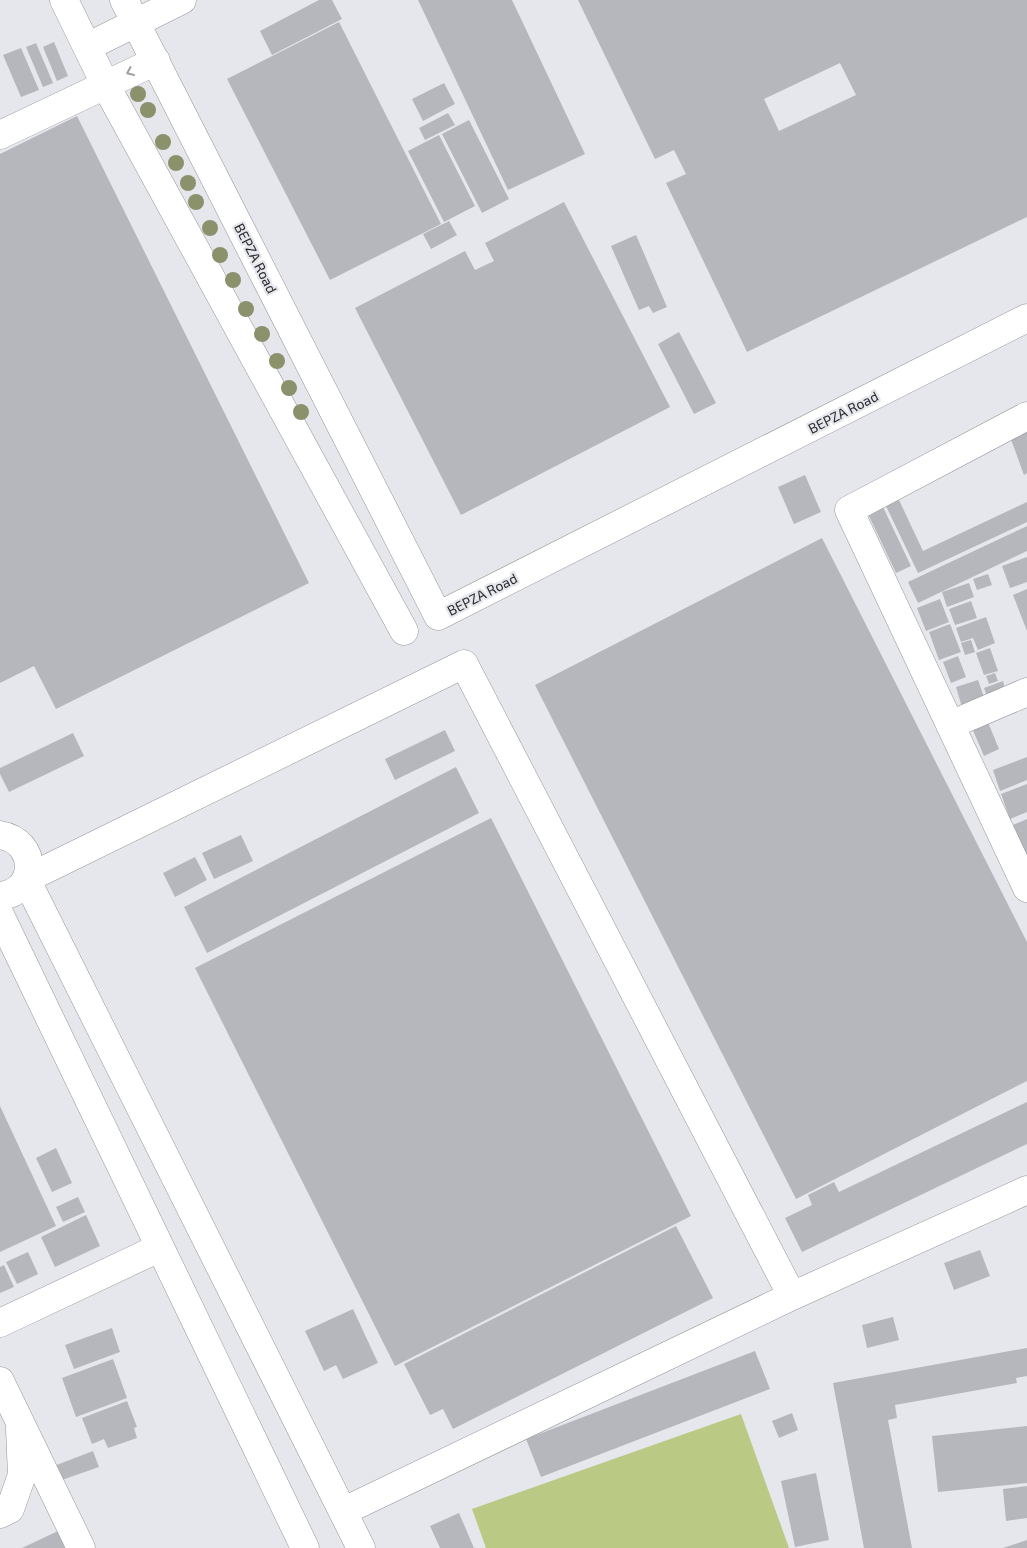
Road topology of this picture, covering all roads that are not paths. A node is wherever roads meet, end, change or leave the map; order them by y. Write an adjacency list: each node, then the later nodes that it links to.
1 (64, 0): 4 (street)
2 (182, 0): 3 (street)
3 (132, 16): 4 (street); 5 (street, BEPZA Road)
4 (87, 47): 6 (street)
5 (156, 61): 6 (street, one-way to 6); 8 (street, BEPZA Road)
6 (105, 84): 7 (street); 10 (street)
7 (0, 135)
8 (1027, 318)
9 (1027, 416): 12 (street)
10 (404, 631)
11 (1027, 692): 12 (street)
12 (950, 725): 15 (street)
13 (0, 835): 14 (street)
14 (26, 880): 16 (street); 20 (street); 24 (street)
15 (1027, 888)
16 (0, 896)
17 (0, 915): 19 (street)
18 (1027, 1190): 20 (street)
19 (159, 1248): 21 (street); 27 (street)
20 (792, 1296): 24 (street)
21 (0, 1323)
22 (0, 1380): 23 (street)
23 (19, 1418): 25 (street); 26 (street)
24 (344, 1511): 28 (street)
25 (0, 1514)
26 (81, 1548)
27 (305, 1548)
28 (361, 1548)

